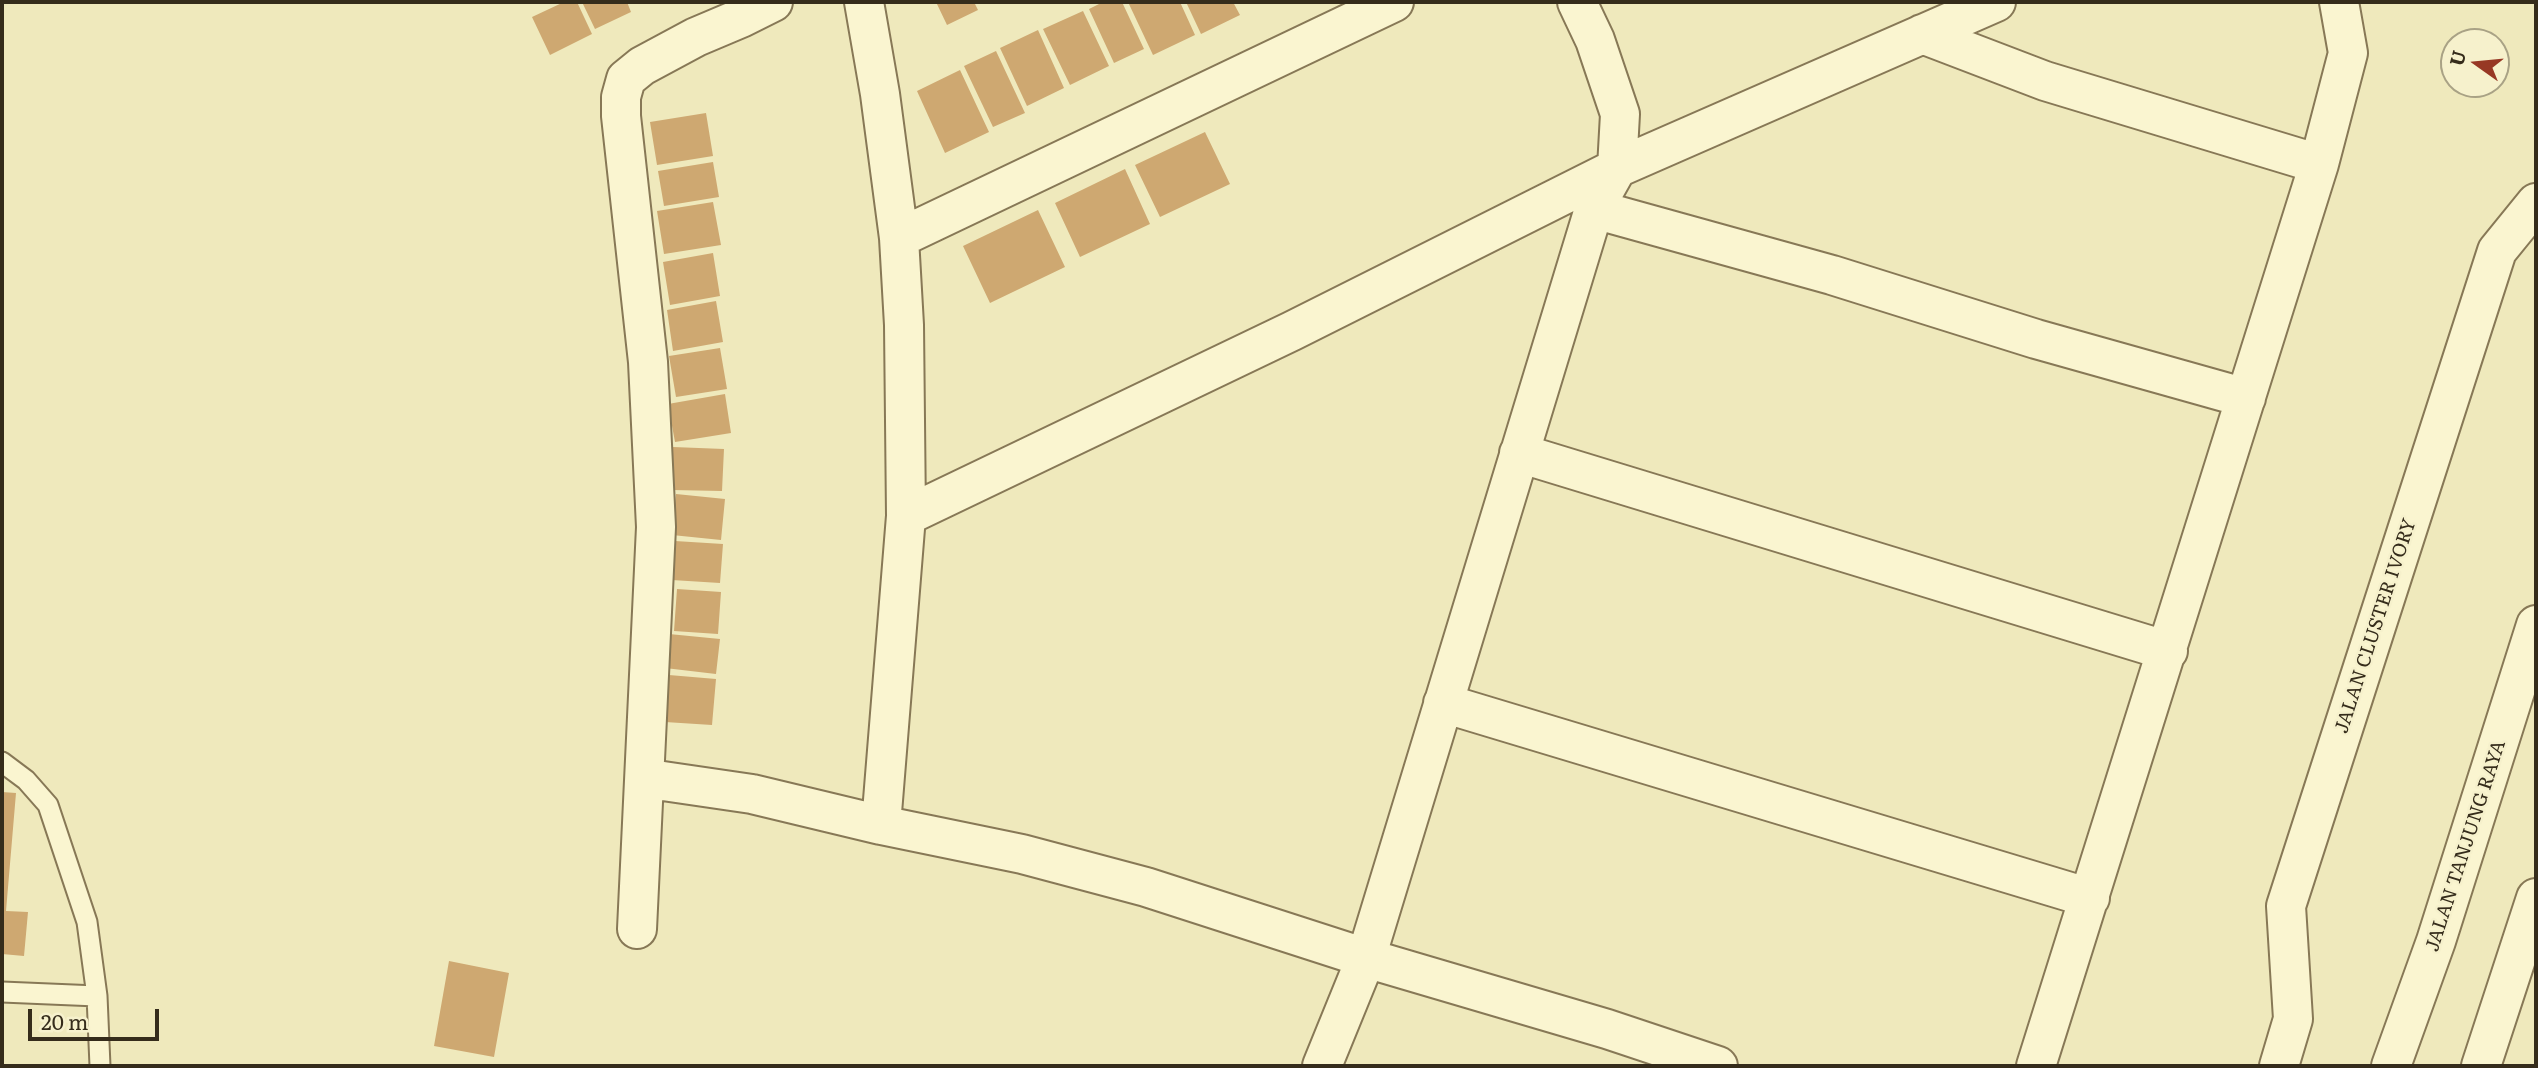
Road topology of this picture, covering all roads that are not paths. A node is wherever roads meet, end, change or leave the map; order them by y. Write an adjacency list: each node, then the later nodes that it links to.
1 (773, 2): 20 (street)
2 (864, 2): 12 (street)
3 (1394, 2): 12 (street)
4 (1577, 2): 9 (street)
5 (1996, 2): 7 (street)
6 (2339, 2): 8 (street)
7 (1922, 34): 8 (street); 9 (street)
8 (2319, 164): 13 (street)
9 (1617, 168): 11 (street); 15 (street)
10 (2536, 203): 32 (street, JALAN CLUSTER IVORY)
11 (1594, 209): 13 (street); 14 (street)
12 (900, 238): 15 (street)
13 (2246, 398): 17 (street)
14 (1519, 453): 17 (street); 18 (street)
15 (906, 516): 21 (street)
16 (2536, 625): 33 (street, JALAN TANJUNG RAYA)
17 (2168, 651): 22 (street)
18 (1443, 703): 22 (street); 25 (street)
19 (2, 762): 27 (lane)
20 (646, 780): 21 (street); 24 (street)
21 (881, 825): 25 (street)
22 (2090, 898): 31 (street)
23 (2536, 898): 34 (street)
24 (637, 929)
25 (1366, 958): 29 (street); 30 (street)
26 (2, 992): 27 (lane)
27 (97, 996): 28 (lane)
28 (100, 1066)
29 (1322, 1066)
30 (1718, 1066)
31 (2036, 1066)
32 (2278, 1066)
33 (2391, 1066)
34 (2481, 1066)

